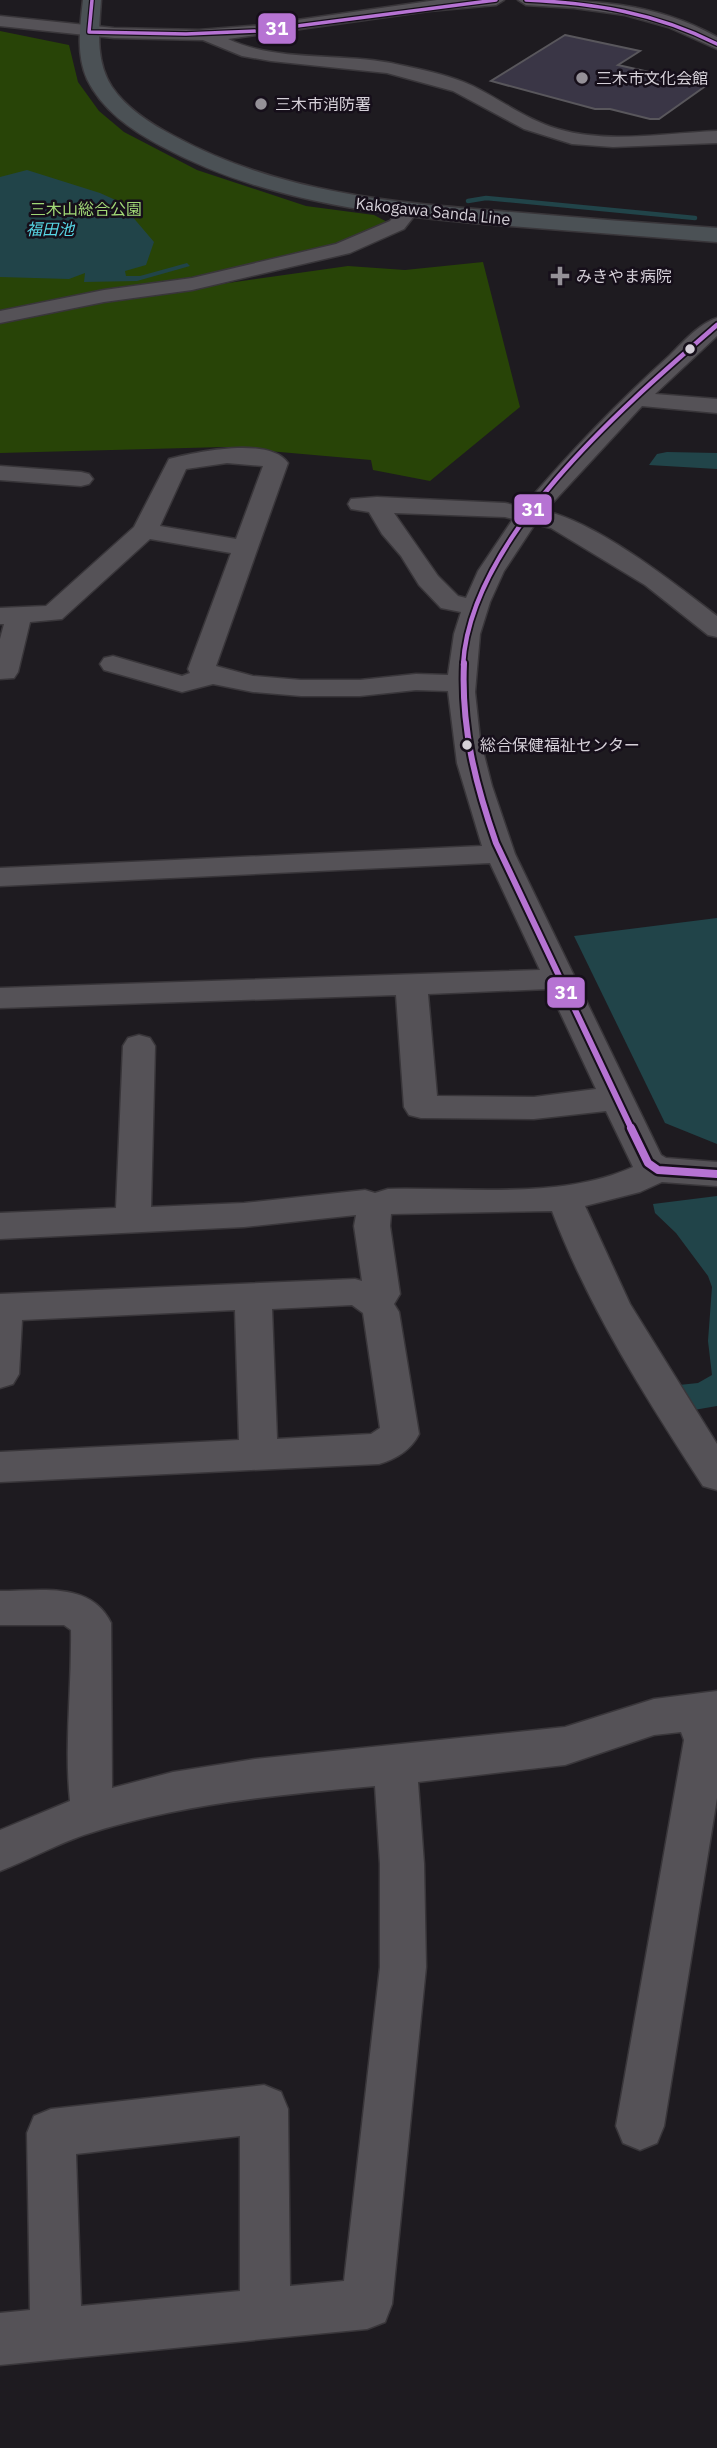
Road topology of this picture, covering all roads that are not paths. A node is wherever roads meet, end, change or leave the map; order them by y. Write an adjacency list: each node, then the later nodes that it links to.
1 (92, 0): 9 (main road, Kakogawa Sanda Line)
2 (496, 0): 4 (street)
3 (526, 0): 6 (street)
4 (435, 5): 6 (street); 10 (street)
5 (680, 5): 7 (street)
6 (603, 8): 7 (street)
7 (655, 18): 11 (street)
8 (0, 21): 9 (street)
9 (89, 32): 10 (street); 13 (main road, Kakogawa Sanda Line)
10 (206, 35): 12 (street)
11 (712, 40)
12 (717, 138)
13 (408, 211): 14 (main road, Kakogawa Sanda Line); 15 (street)
14 (717, 235)
15 (0, 317)
16 (717, 325): 17 (street)
17 (636, 398): 18 (street); 21 (street)
18 (717, 406)
19 (0, 472): 20 (street)
20 (81, 479)
21 (529, 515): 24 (street); 24 (street); 26 (street)
22 (145, 531): 23 (street); 23 (street); 25 (street)
23 (245, 548): 29 (street)
24 (476, 607): 30 (street)
25 (10, 616): 28 (street)
26 (717, 629)
27 (113, 664): 29 (street)
28 (5, 672)
29 (210, 676): 30 (street)
30 (462, 684): 31 (street)
31 (500, 854): 32 (street); 33 (street)
32 (0, 877)
33 (560, 979): 34 (street); 37 (street)
34 (411, 982): 35 (street); 37 (street)
35 (0, 998)
36 (139, 1046): 42 (street)
37 (619, 1098): 38 (street)
38 (658, 1170): 39 (street); 40 (street)
39 (717, 1174)
40 (564, 1196): 41 (street); 50 (street)
41 (374, 1207): 42 (street); 45 (street)
42 (133, 1220): 43 (street)
43 (0, 1226)
44 (253, 1296): 45 (street); 46 (street); 48 (street)
45 (373, 1299): 48 (street)
46 (3, 1306): 47 (street)
47 (0, 1374)
48 (259, 1455): 49 (street)
49 (0, 1467)
50 (717, 1475)
51 (0, 1608): 54 (street)
52 (707, 1710): 53 (street); 56 (street)
53 (395, 1765): 54 (street); 57 (street)
54 (93, 1813): 55 (street)
55 (0, 1852)
56 (640, 2126)
57 (265, 2314): 58 (street); 58 (street)
58 (56, 2333): 59 (street)
59 (0, 2339)

